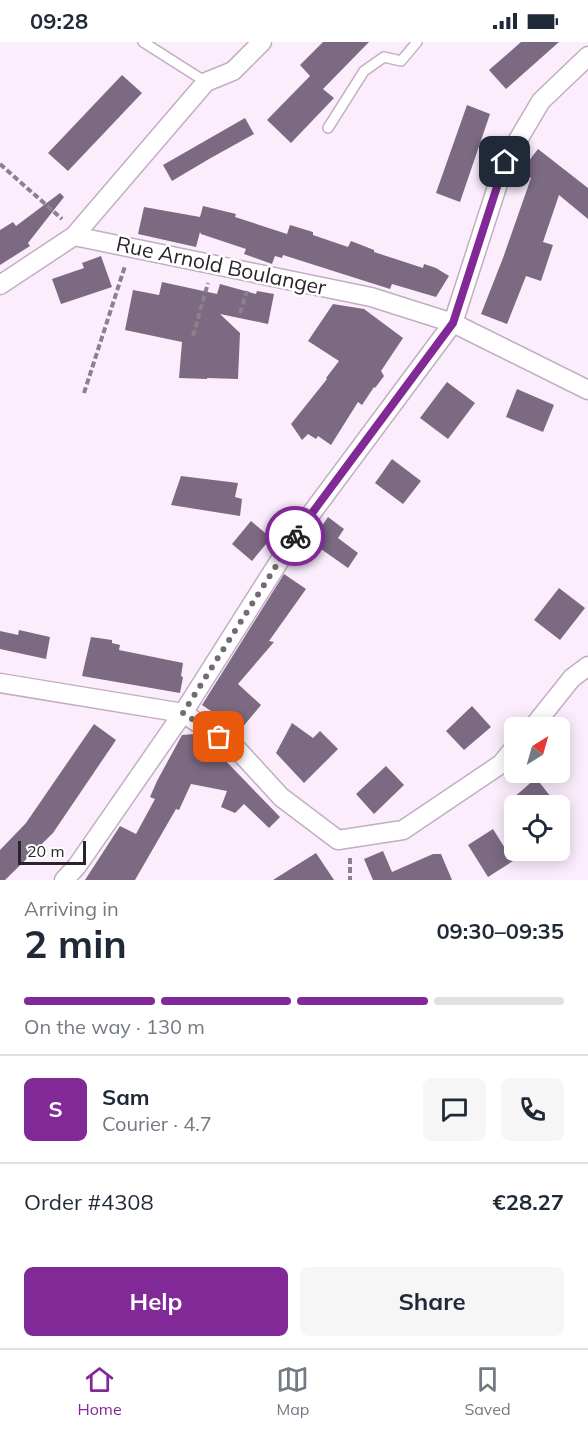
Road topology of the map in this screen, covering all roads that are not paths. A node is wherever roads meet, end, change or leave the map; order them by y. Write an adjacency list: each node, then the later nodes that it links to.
1 (143, 42): 5 (lane)
2 (262, 42): 5 (street)
3 (417, 42): 6 (lane)
4 (588, 56): 9 (street)
5 (206, 82): 7 (street)
6 (328, 128)
7 (76, 234): 8 (street); 9 (street, Rue Arnold Boulanger)
8 (0, 285)
9 (453, 323): 10 (street, Rue Arnold Boulanger); 13 (street)
10 (588, 390)
11 (588, 666): 14 (street)
12 (0, 683): 13 (street)
13 (183, 713): 15 (street); 16 (street)
14 (541, 717)
15 (504, 760)
16 (64, 880)

